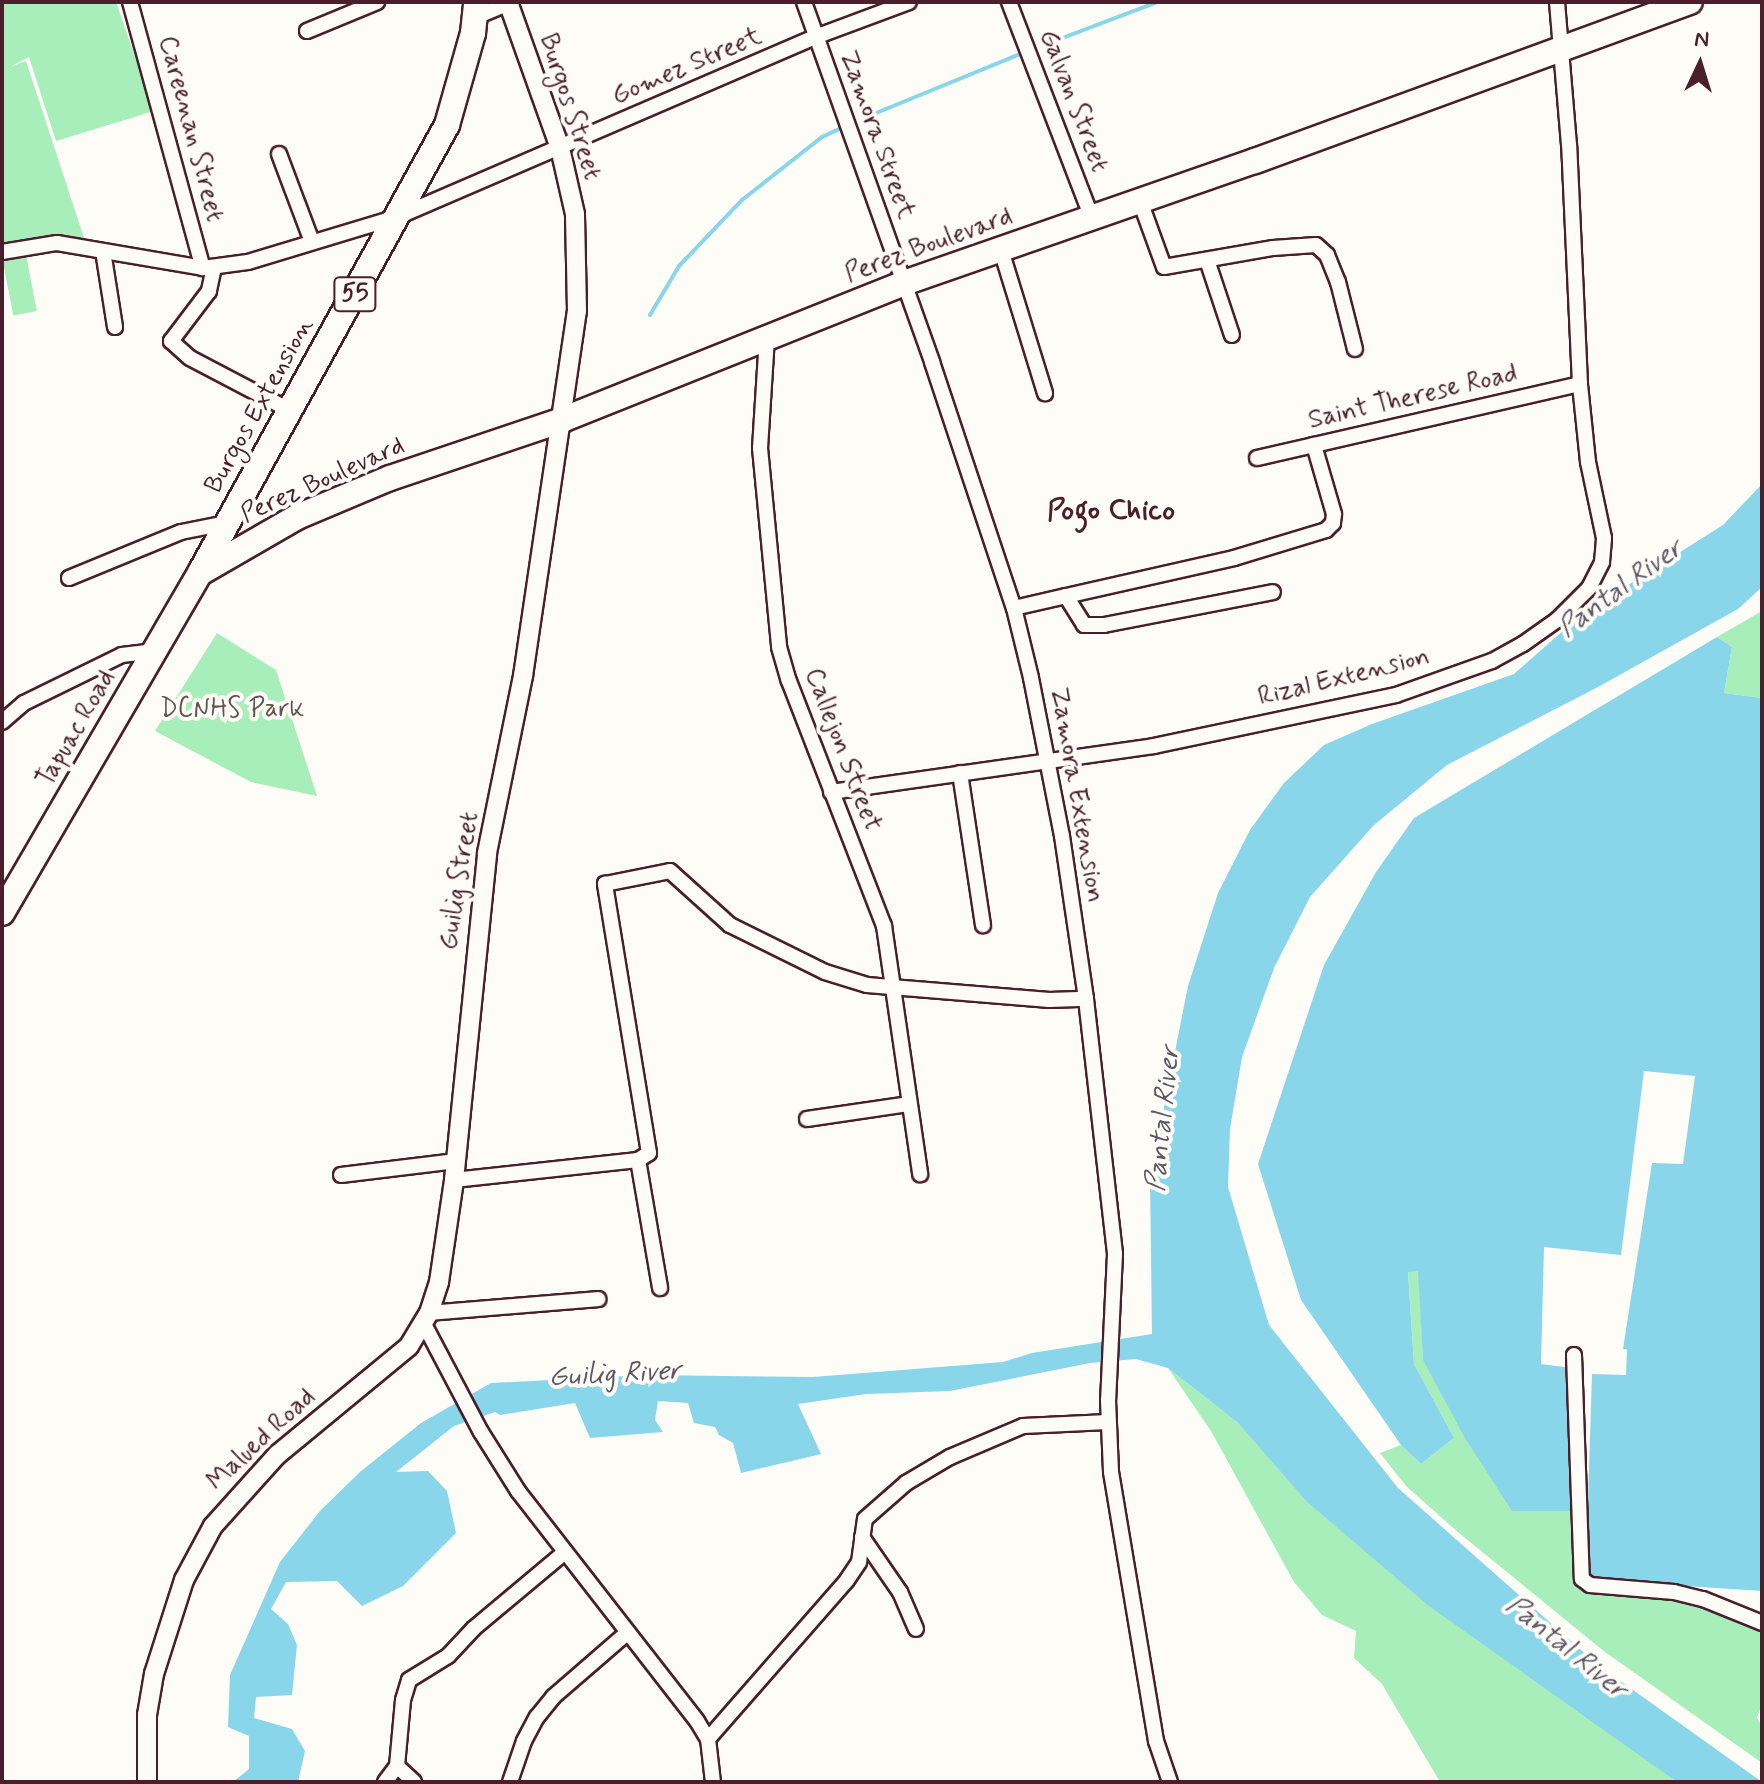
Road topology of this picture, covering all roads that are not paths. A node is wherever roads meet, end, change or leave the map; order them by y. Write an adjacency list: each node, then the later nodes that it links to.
1 (130, 2): 23 (street, Careenan Street)
2 (377, 2): 10 (street)
3 (509, 2): 9 (street); 13 (street, Burgos Street)
4 (804, 2): 11 (street, Zamora Street)
5 (909, 2): 11 (street, Gomez Street)
6 (1009, 2): 17 (street, Galvan Street)
7 (1557, 2): 12 (street, Rizal Extension)
8 (1690, 2): 12 (main road, Perez Boulevard)
9 (476, 10): 16 (main road, Burgos Extension / 55)
10 (307, 31)
11 (815, 37): 13 (street, Gomez Street); 24 (street, Zamora Street)
12 (1560, 48): 15 (main road, Perez Boulevard); 29 (street, Rizal Extension)
13 (560, 148): 16 (street, Gomez Street); 32 (street, Burgos Street)
14 (279, 154): 18 (street)
15 (1140, 201): 17 (main road, Perez Boulevard); 22 (street)
16 (397, 217): 18 (street, Gomez Street); 31 (main road, Burgos Extension / 55)
17 (1092, 218): 19 (main road, Perez Boulevard)
18 (312, 242): 23 (street, Gomez Street)
19 (1001, 250): 24 (main road, Perez Boulevard); 30 (street)
20 (103, 251): 21 (street, Gomez Street); 23 (street, Gomez Street); 25 (street)
21 (2, 252)
22 (1207, 260): 26 (street); 28 (street)
23 (208, 268): 31 (street)
24 (904, 283): 27 (main road, Perez Boulevard); 40 (street, Zamora Extension)
25 (115, 327)
26 (1232, 335)
27 (767, 337): 32 (main road, Perez Boulevard); 45 (street, Callejon Street)
28 (1355, 349)
29 (1580, 384): 33 (street, Saint Therese Road); 43 (street, Rizal Extension)
30 (1045, 393)
31 (289, 410): 35 (main road, Burgos Extension / 55)
32 (562, 420): 36 (main road, Perez Boulevard); 53 (street, Guilig Street)
33 (1314, 445): 34 (street, Saint Therese Road); 39 (street)
34 (1257, 458)
35 (227, 523): 36 (main road, Burgos Extension / 55); 37 (street)
36 (200, 573): 41 (main road, Tapuac Road / 55)
37 (69, 578)
38 (1273, 592): 39 (street)
39 (1066, 596): 40 (street)
40 (1014, 608): 43 (street, Zamora Extension)
41 (155, 651): 42 (street); 46 (main road, Tapuac Road / 55)
42 (2, 722)
43 (1046, 761): 44 (street, Rizal Extension); 49 (street, Zamora Extension)
44 (960, 773): 45 (street, Rizal Extension); 47 (street)
45 (831, 792): 48 (street, Callejon Street)
46 (2, 913)
47 (983, 925)
48 (895, 987): 49 (street); 50 (street, Callejon Street); 52 (street)
49 (1086, 999): 61 (street, Zamora Extension)
50 (908, 1104): 51 (street); 54 (street, Callejon Street)
51 (807, 1119)
52 (638, 1160): 53 (street); 56 (street)
53 (455, 1170): 55 (street); 58 (street, Guilig Street)
54 (920, 1174)
55 (341, 1175)
56 (660, 1288)
57 (598, 1299): 58 (street)
58 (427, 1319): 59 (street, Guilig Street); 63 (street)
59 (409, 1346): 69 (street, Malued Road)
60 (1574, 1355): 64 (street)
61 (1108, 1422): 62 (street); 74 (street, Zamora Extension)
62 (862, 1537): 65 (street); 67 (street)
63 (564, 1553): 66 (street); 68 (street)
64 (1762, 1623)
65 (916, 1629)
66 (627, 1633): 67 (street); 72 (street)
67 (708, 1739): 73 (street)
68 (397, 1766): 70 (street); 71 (street)
69 (147, 1782)
70 (385, 1782)
71 (414, 1782)
72 (510, 1782)
73 (713, 1782)
74 (1170, 1782)

